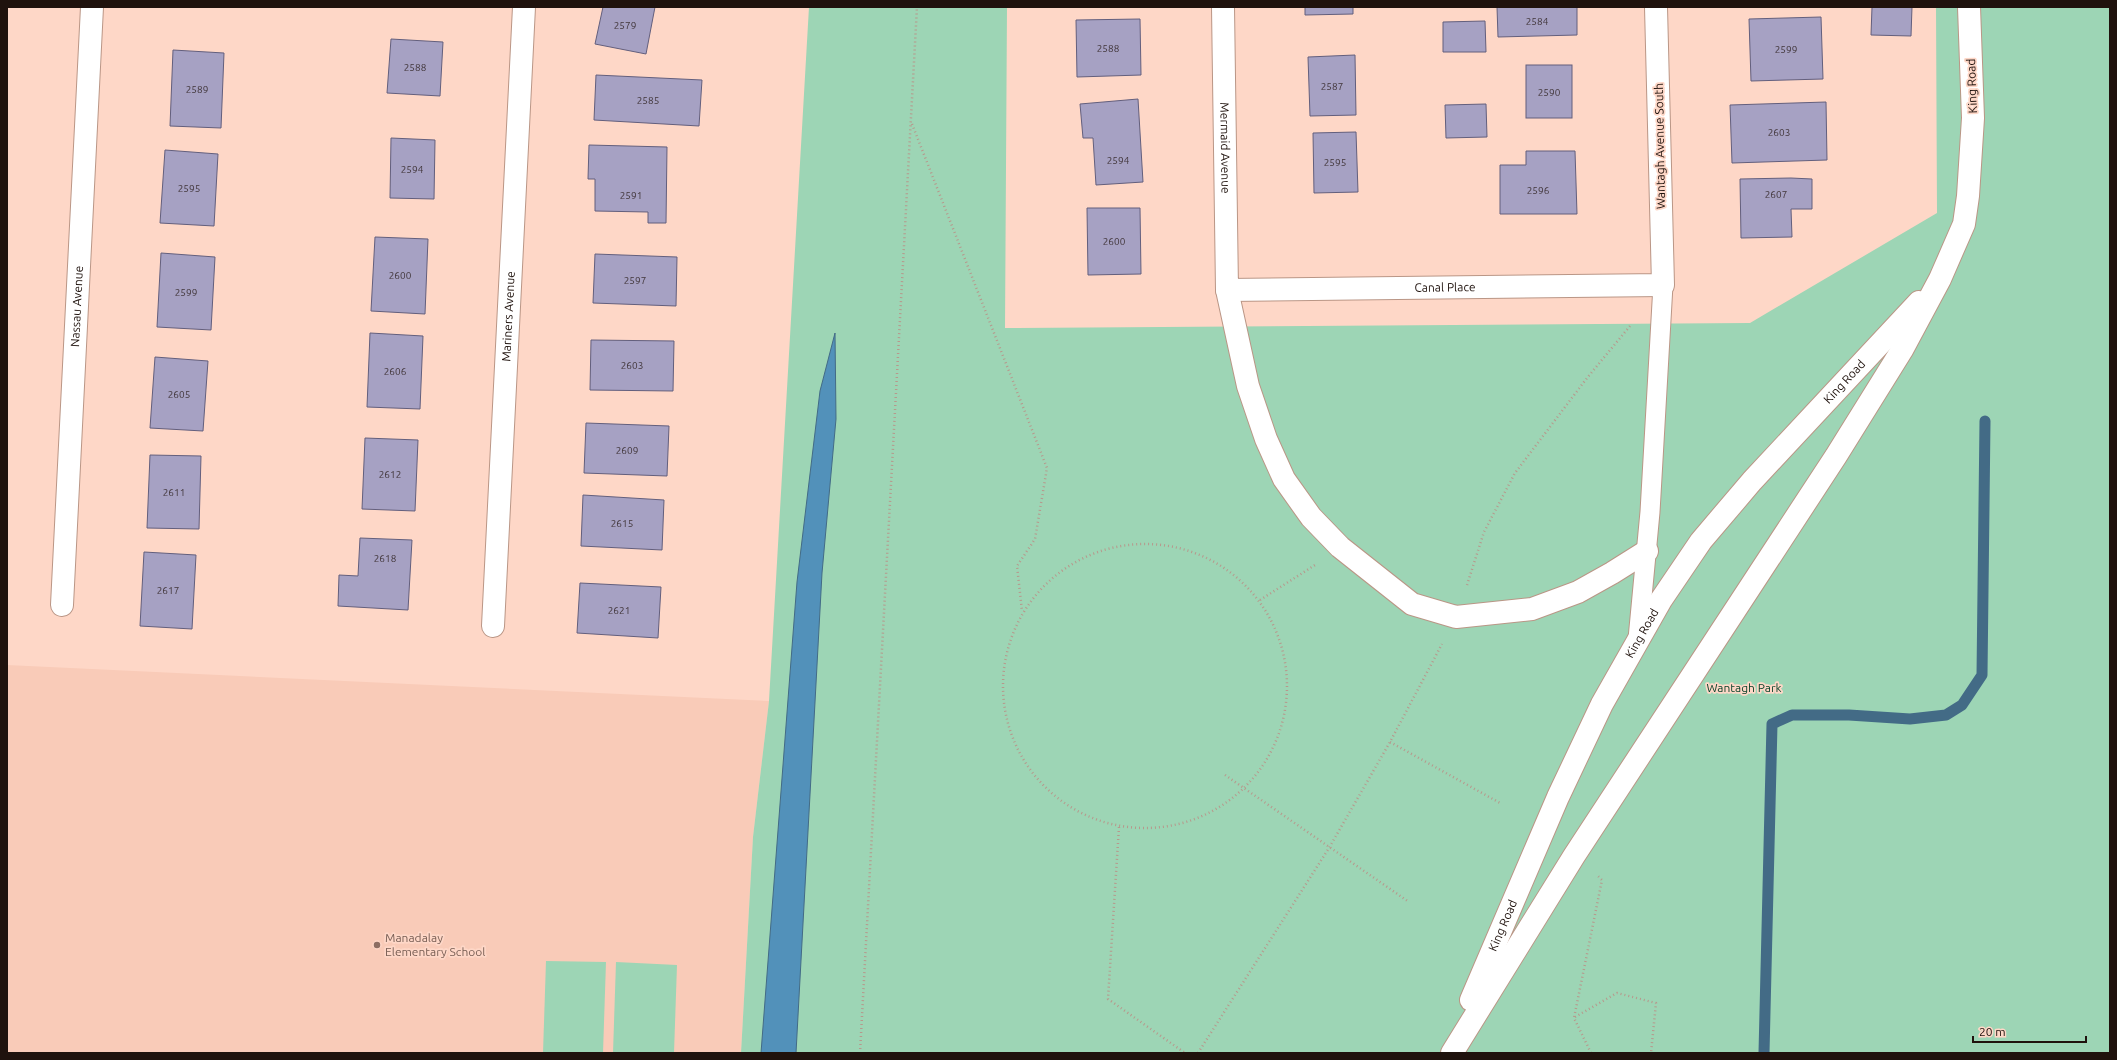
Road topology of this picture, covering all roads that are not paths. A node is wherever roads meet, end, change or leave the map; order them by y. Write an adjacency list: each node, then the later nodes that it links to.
1 (92, 7): 10 (street, Nassau Avenue)
2 (524, 7): 11 (street, Mariners Avenue)
3 (1223, 7): 8 (street, Mermaid Avenue)
4 (1656, 7): 7 (street, Wantagh Avenue South)
5 (1969, 7): 6 (street, King Road)
6 (1940, 279): 12 (street, King Road); 14 (street, King Road)
7 (1663, 285): 8 (street, Canal Place); 9 (lane)
8 (1227, 290): 9 (street, Mermaid Avenue)
9 (1647, 551): 12 (lane)
10 (62, 606)
11 (493, 626)
12 (1638, 641): 13 (street, King Road)
13 (1446, 1053)
14 (1452, 1053)

